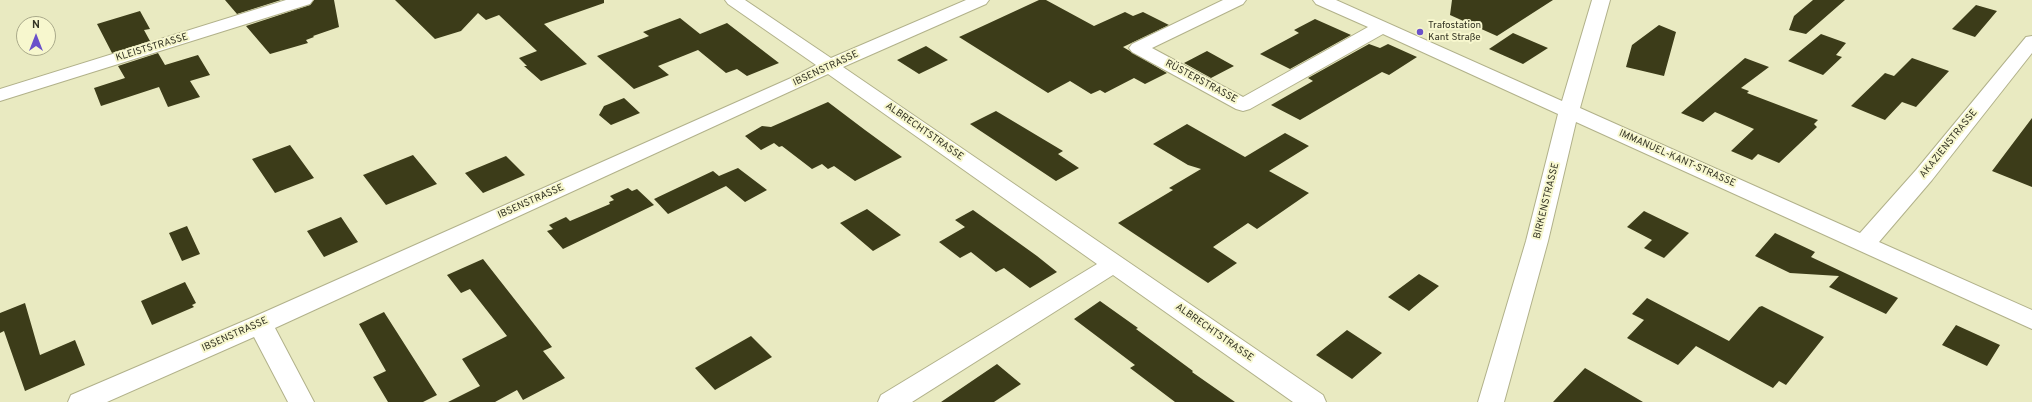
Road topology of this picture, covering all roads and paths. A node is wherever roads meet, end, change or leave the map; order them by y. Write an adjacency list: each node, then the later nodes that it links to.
1 (304, 0): 10 (street, KLEISTSTRASSE)
2 (734, 0): 9 (street, ALBRECHTSTRASSE)
3 (980, 0): 9 (street, IBSENSTRASSE)
4 (1237, 0): 7 (street, RÜSTERSTRASSE)
5 (1322, 0): 7 (street, IMMANUEL-KANT-STRASSE)
6 (1601, 0): 11 (street, BIRKENSTRASSE)
7 (1382, 27): 11 (street, IMMANUEL-KANT-STRASSE)
8 (2032, 41): 12 (street, AKAZIENSTRASSE)
9 (829, 66): 13 (street, ALBRECHTSTRASSE); 15 (street, IBSENSTRASSE)
10 (0, 95)
11 (1569, 111): 12 (street, IMMANUEL-KANT-STRASSE); 20 (street, BIRKENSTRASSE)
12 (1864, 244): 14 (street, IMMANUEL-KANT-STRASSE)
13 (1114, 264): 18 (street); 19 (street, ALBRECHTSTRASSE)
14 (2032, 320)
15 (260, 324): 16 (street, IBSENSTRASSE); 17 (street)
16 (81, 402)
17 (301, 402)
18 (891, 402)
19 (1313, 402)
20 (1491, 402)

